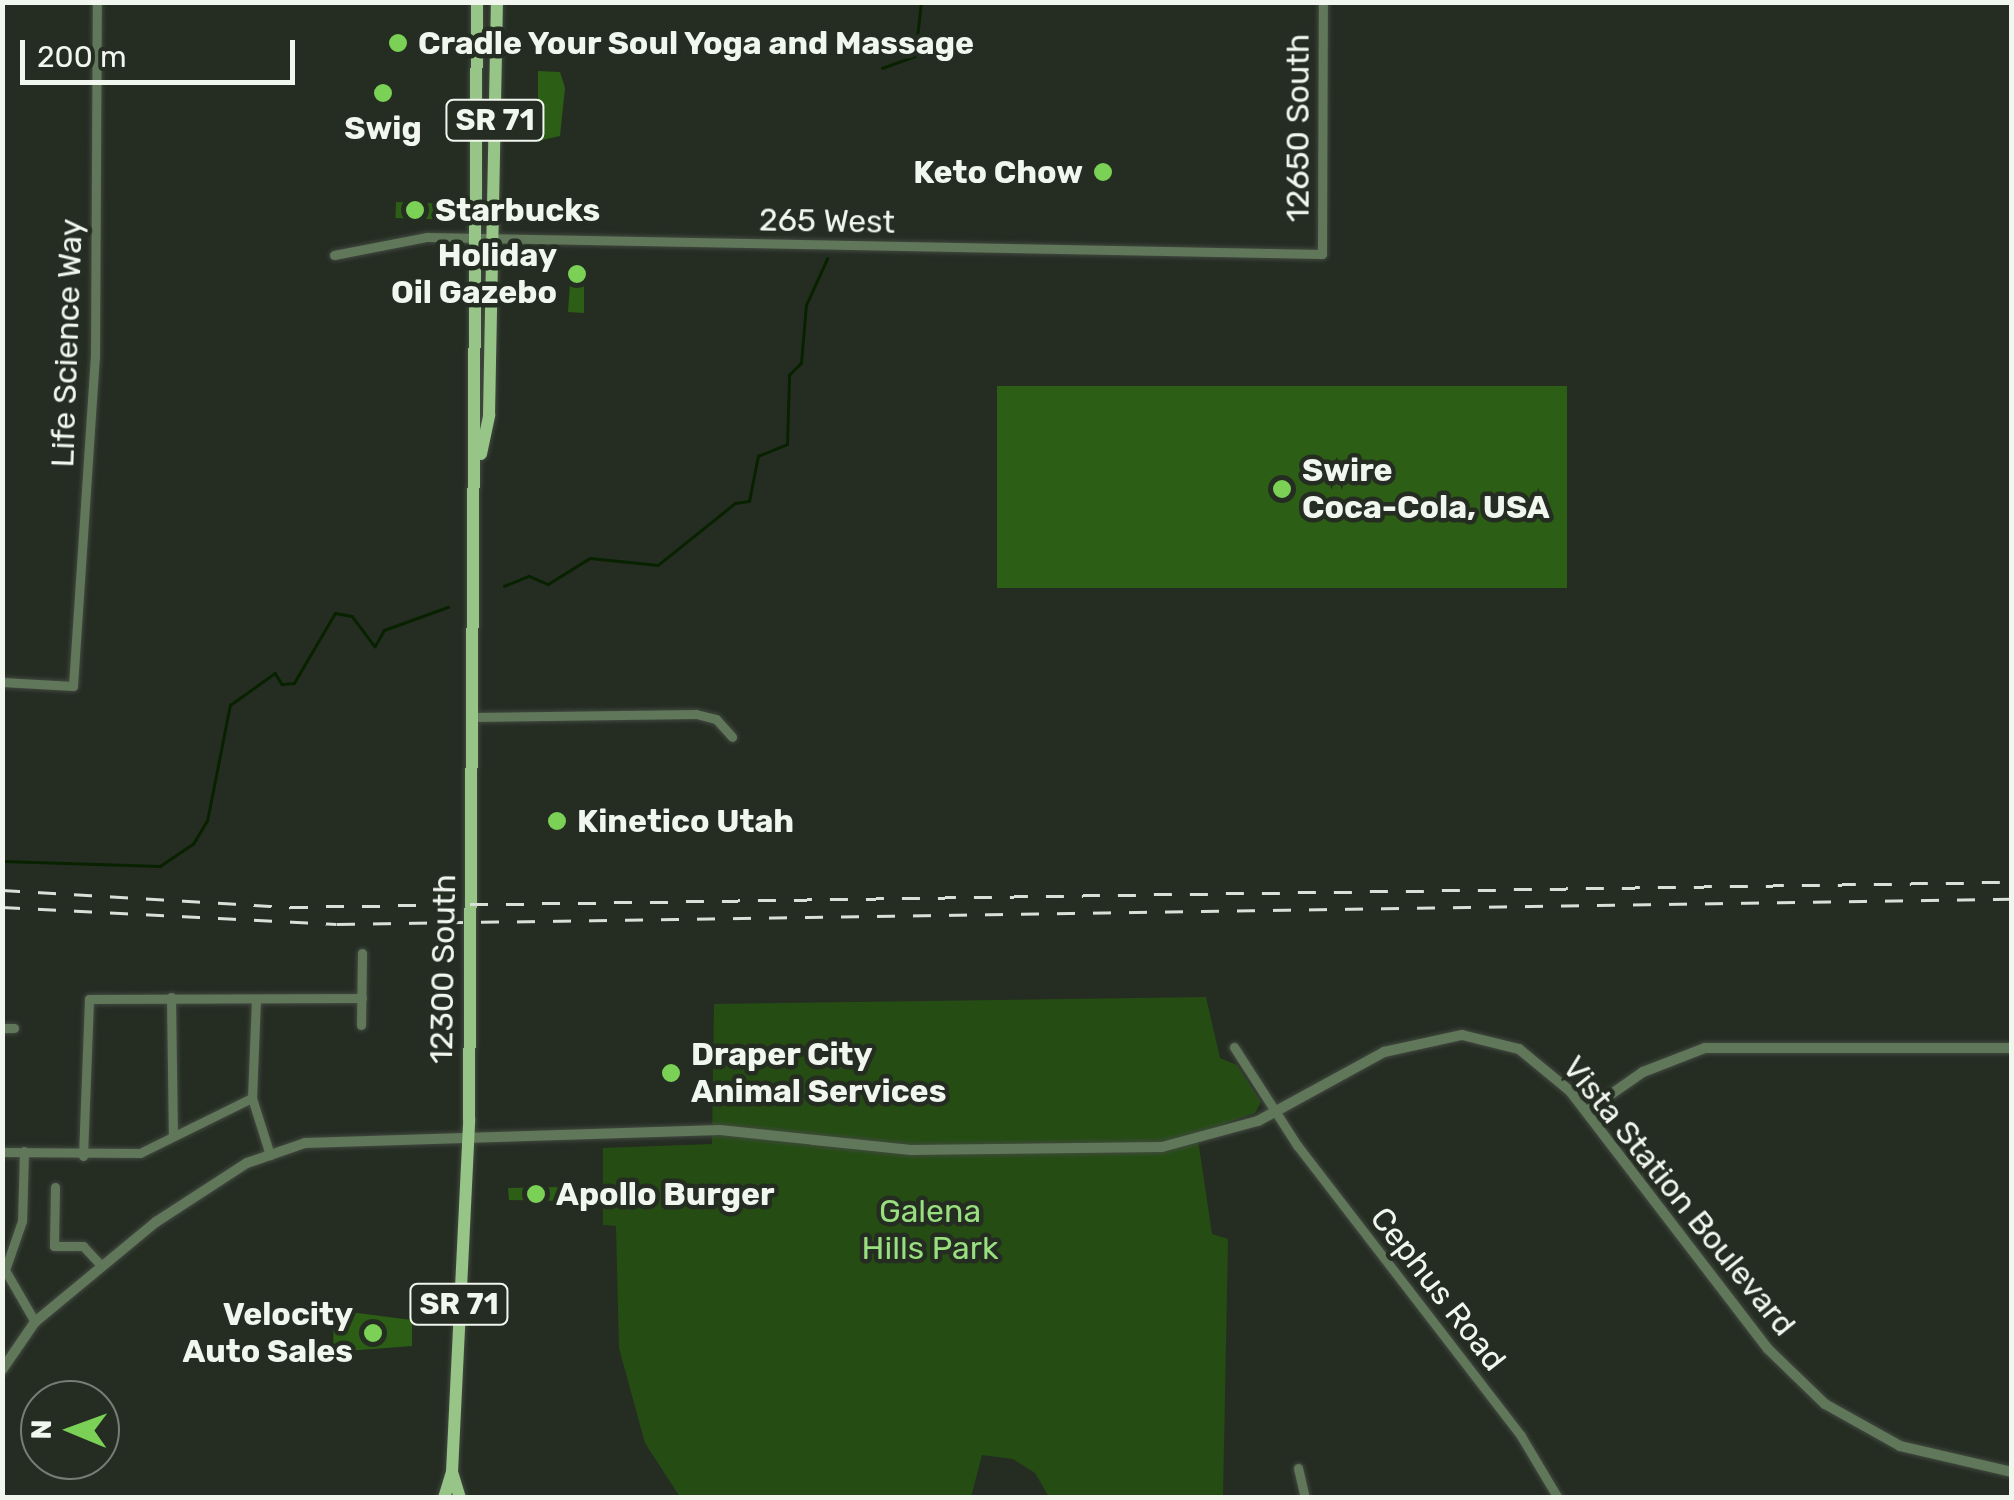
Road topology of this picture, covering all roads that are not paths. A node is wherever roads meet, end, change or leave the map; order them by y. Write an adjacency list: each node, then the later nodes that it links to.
1 (97, 2): 10 (street, Life Science Way)
2 (476, 2): 5 (main road, 12300 South / SR 71)
3 (497, 2): 6 (main road, 12300 South / SR 71)
4 (1323, 2): 7 (street, 12650 South)
5 (474, 238): 6 (street, 265 West); 8 (street, 265 West); 9 (main road, 12300 South / SR 71)
6 (492, 238): 7 (street, 265 West); 9 (main road, 12300 South / SR 71)
7 (1322, 254)
8 (334, 255)
9 (478, 466): 11 (main road, 12300 South / SR 71)
10 (2, 682)
11 (474, 717): 12 (street); 26 (main road, 12300 South / SR 71)
12 (732, 736)
13 (362, 953): 15 (street)
14 (171, 997): 16 (street); 25 (street); 30 (street)
15 (362, 998): 16 (street); 17 (street)
16 (256, 999): 22 (street)
17 (361, 1025)
18 (2, 1028): 19 (street)
19 (14, 1028)
20 (1234, 1047): 23 (street, Cephus Road)
21 (2012, 1048): 24 (street)
22 (252, 1098): 25 (street); 29 (street)
23 (1277, 1111): 24 (street, Vista Station Boulevard); 26 (street, Vista Station Boulevard); 42 (street, Cephus Road)
24 (1587, 1111): 38 (street, Vista Station Boulevard)
25 (174, 1134): 30 (street)
26 (468, 1137): 29 (street, Vista Station Boulevard); 37 (main road, 12300 South / SR 71)
27 (2, 1152): 28 (street)
28 (24, 1152): 30 (street); 33 (street)
29 (270, 1155): 32 (street, Vista Station Boulevard)
30 (83, 1156)
31 (55, 1187): 32 (street)
32 (101, 1264): 34 (street, Vista Station Boulevard)
33 (4, 1270): 34 (street)
34 (35, 1322): 35 (street, Vista Station Boulevard)
35 (2, 1370)
36 (1298, 1468): 41 (street)
37 (452, 1472): 39 (main road, 12300 South / SR 71); 40 (main road, 12300 South / SR 71)
38 (2012, 1472)
39 (444, 1498)
40 (460, 1498)
41 (1305, 1498)
42 (1558, 1498)

